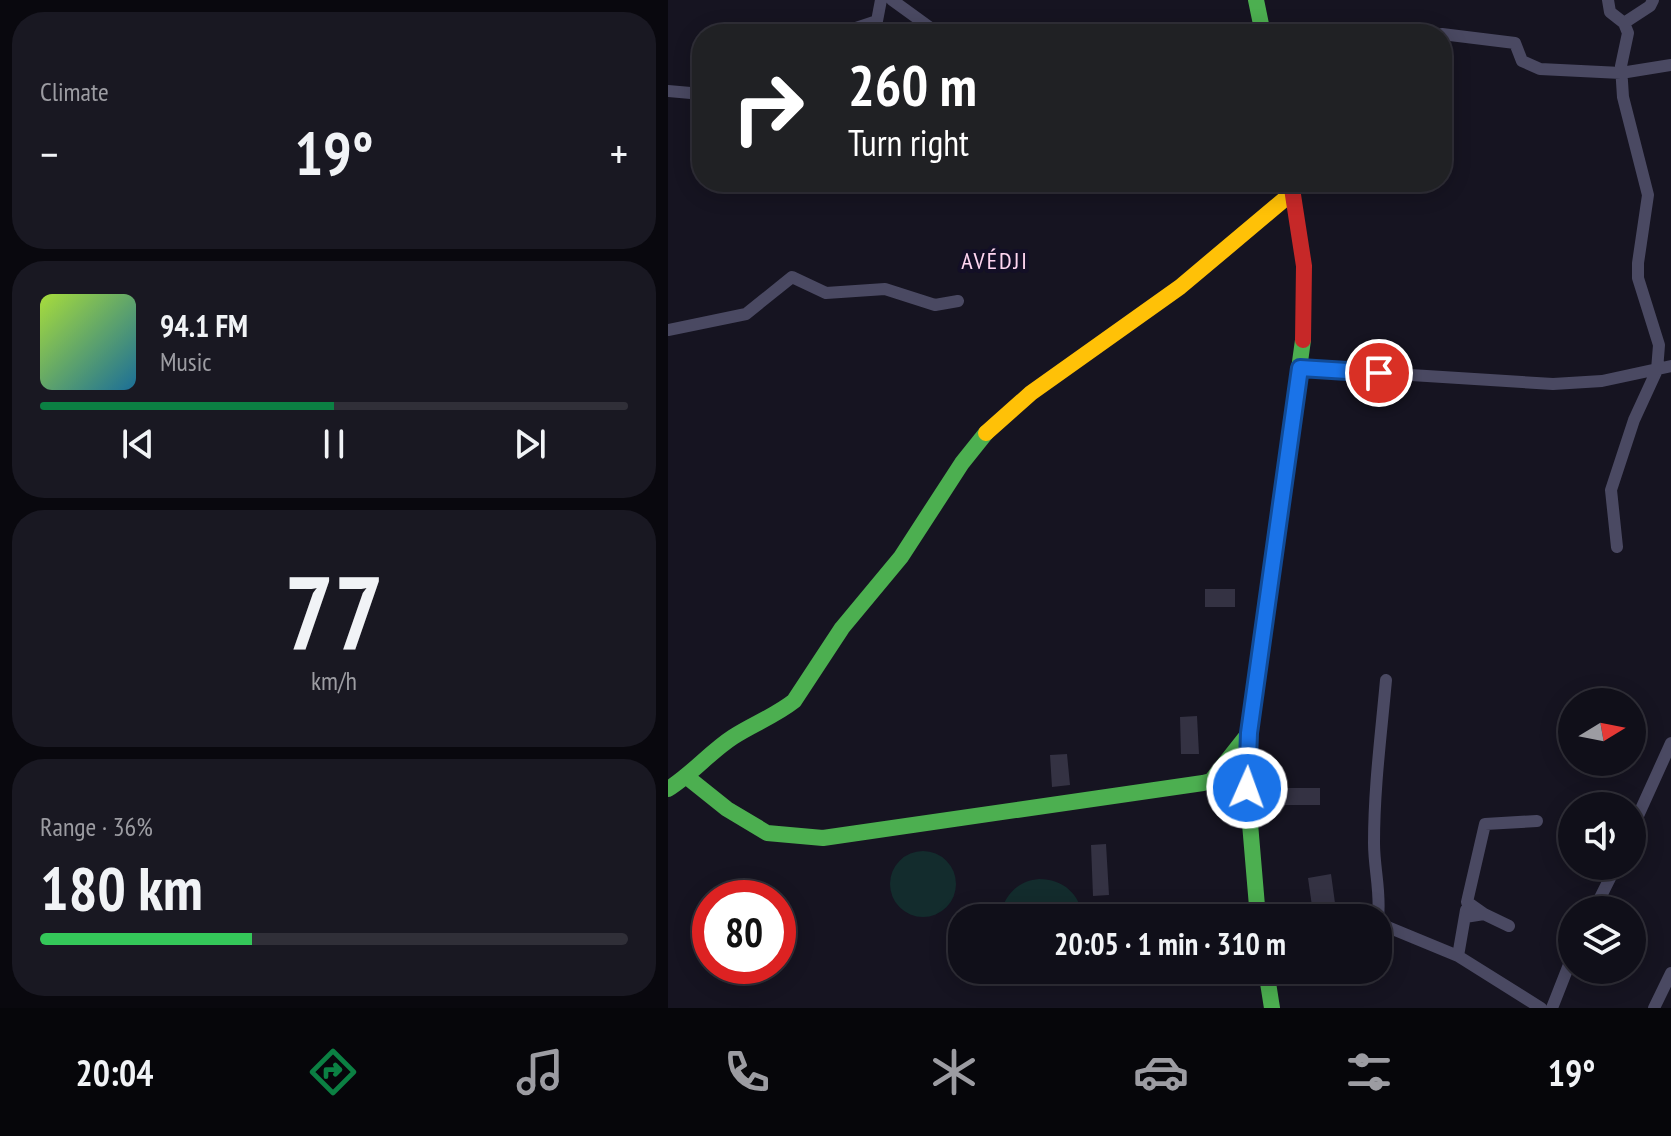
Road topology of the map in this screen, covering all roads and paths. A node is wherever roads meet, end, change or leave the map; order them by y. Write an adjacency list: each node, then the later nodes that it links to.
1 (881, 0): 7 (street)
2 (892, 0): 8 (street)
3 (1256, 0): 9 (main road)
4 (1608, 0): 6 (street)
5 (1653, 0): 6 (street)
6 (1624, 23): 12 (street)
7 (868, 24)
8 (925, 24)
9 (1261, 24)
10 (1452, 35): 12 (street)
11 (1671, 65): 12 (street)
12 (1621, 73): 19 (street)
13 (668, 91): 14 (street)
14 (692, 93)
15 (1286, 192): 28 (main road)
16 (1293, 192): 22 (main road)
17 (958, 301): 18 (street)
18 (668, 330)
19 (1659, 345): 20 (street); 23 (street)
20 (1671, 353)
21 (1671, 366): 23 (street)
22 (1300, 368): 23 (street); 26 (main road)
23 (1657, 370): 24 (street)
24 (1617, 547)
25 (1386, 680): 34 (street)
26 (1249, 733): 28 (main road); 33 (main road)
27 (1671, 743): 30 (street)
28 (687, 777): 29 (main road)
29 (668, 789)
30 (1646, 798)
31 (1537, 821): 32 (street)
32 (1467, 902): 35 (street); 36 (street)
33 (1257, 904)
34 (1380, 904)
35 (1484, 914): 36 (street); 37 (street)
36 (1465, 917): 39 (street)
37 (1509, 926)
38 (1392, 927): 39 (street)
39 (1458, 956): 44 (street)
40 (1671, 973): 46 (street)
41 (1268, 984): 43 (main road)
42 (1561, 984): 45 (street)
43 (1272, 1008)
44 (1541, 1008)
45 (1552, 1008)
46 (1654, 1008)

